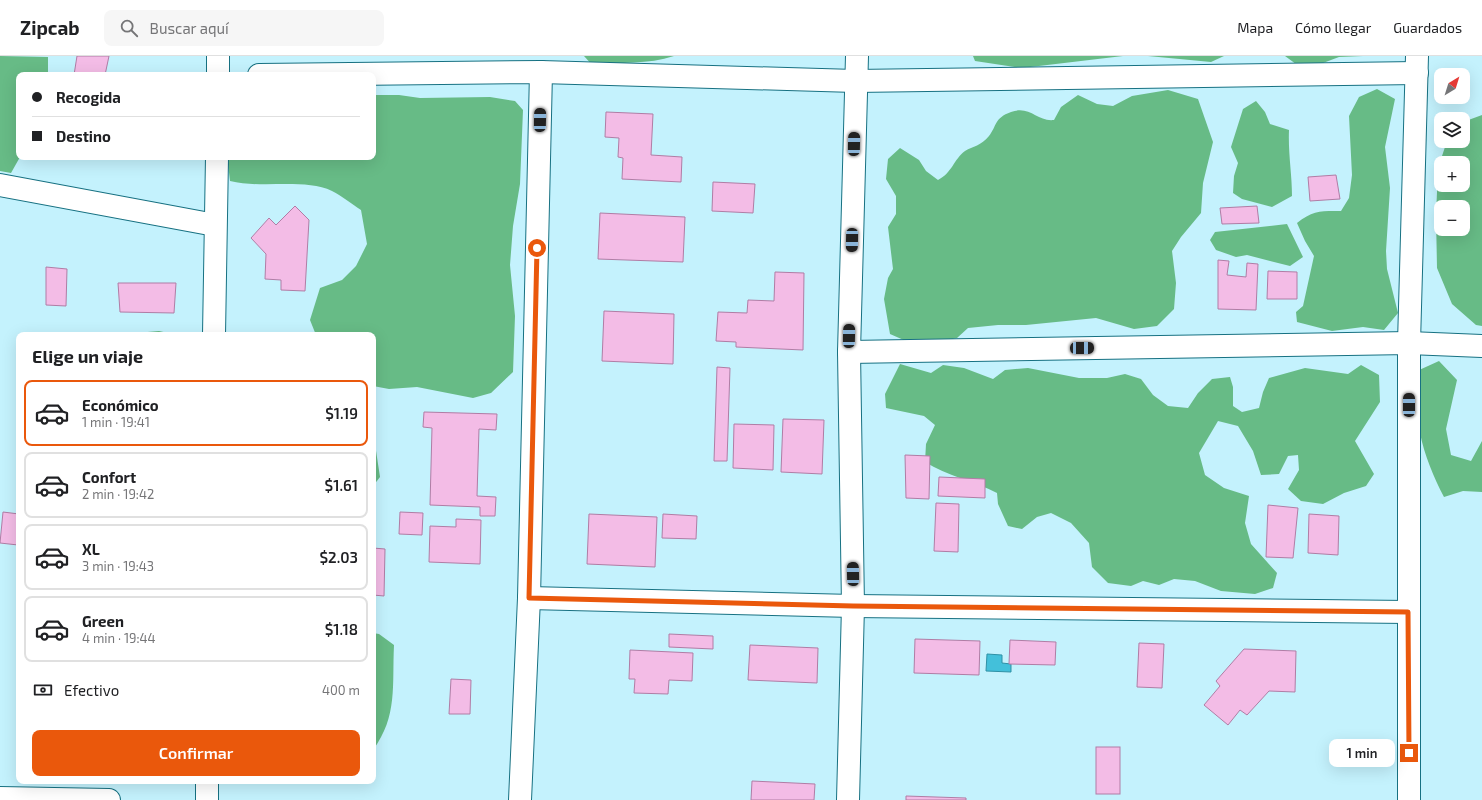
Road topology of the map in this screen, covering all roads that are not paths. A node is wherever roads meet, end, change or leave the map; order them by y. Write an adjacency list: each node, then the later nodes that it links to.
1 (218, 56): 4 (street)
2 (857, 56): 7 (street)
3 (1417, 65): 7 (street); 12 (street)
4 (218, 72)
5 (541, 72): 6 (street); 7 (street); 15 (street)
6 (376, 74)
7 (856, 81): 14 (street)
8 (216, 160): 10 (street)
9 (0, 185): 10 (street)
10 (215, 224): 11 (street)
11 (214, 332)
12 (1409, 342): 13 (street); 14 (street); 17 (street)
13 (1482, 346)
14 (849, 352): 16 (street)
15 (529, 598): 16 (street); 22 (street)
16 (853, 606): 17 (street); 23 (street)
17 (1408, 612): 24 (street)
18 (208, 784): 21 (street)
19 (0, 798): 20 (street)
20 (109, 800)
21 (207, 800)
22 (520, 800)
23 (848, 800)
24 (1409, 800)

